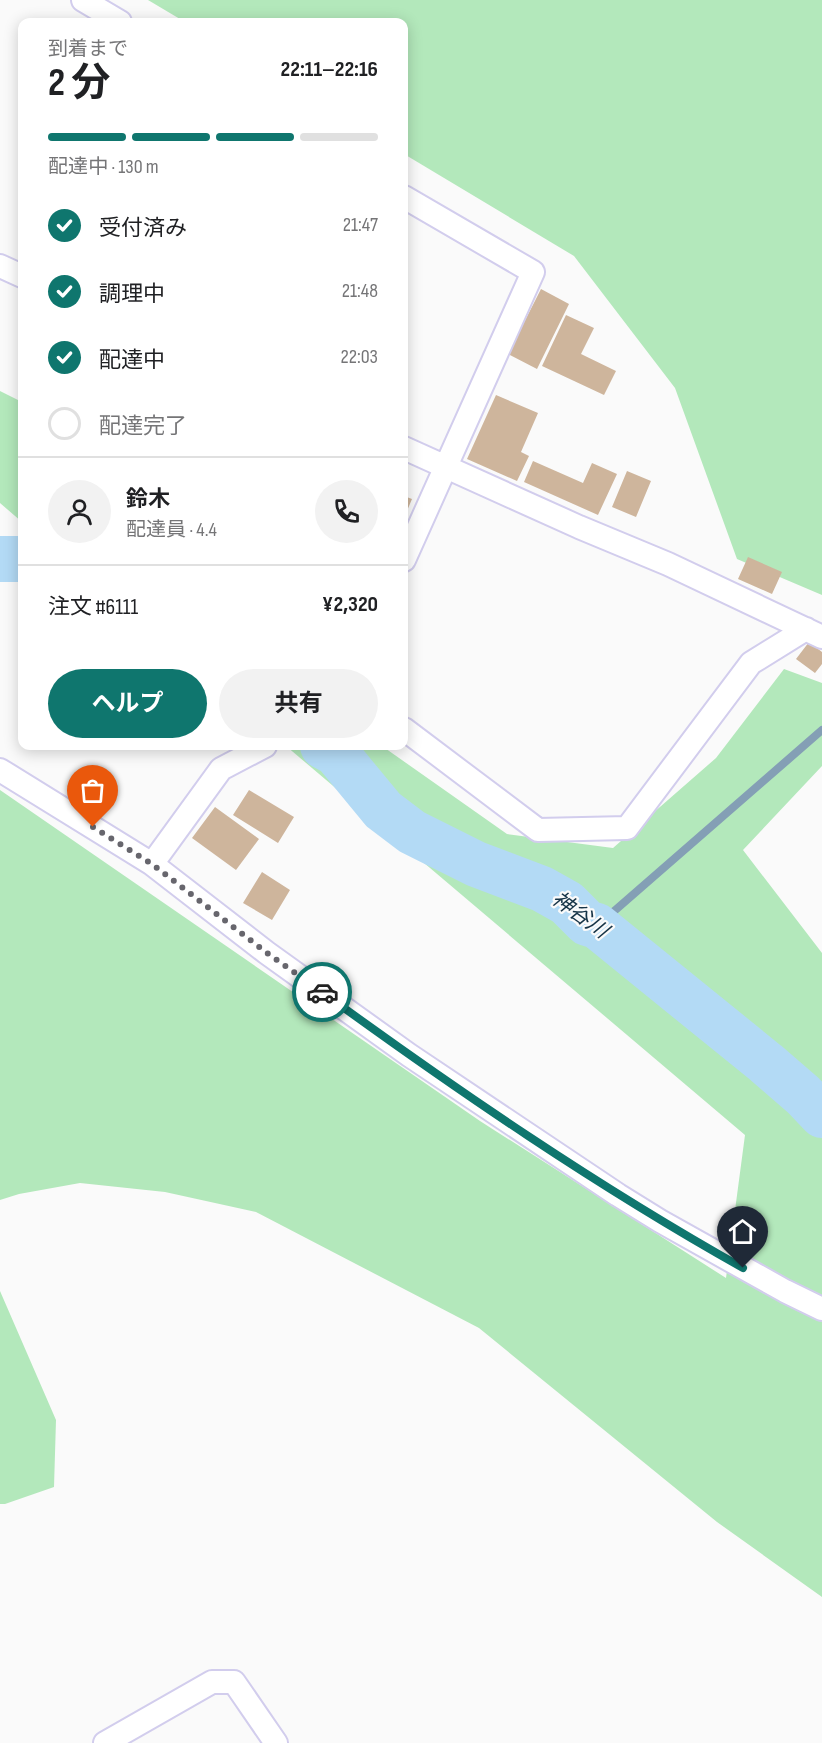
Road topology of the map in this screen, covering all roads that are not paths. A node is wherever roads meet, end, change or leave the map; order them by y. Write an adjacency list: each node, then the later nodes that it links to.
1 (83, 0): 2 (street)
2 (113, 18)
3 (408, 199): 7 (street)
4 (0, 266): 5 (street)
5 (18, 274)
6 (408, 450): 7 (street)
7 (444, 466): 8 (street); 9 (street)
8 (408, 551)
9 (814, 633): 10 (street)
10 (408, 732)
11 (257, 750): 13 (street)
12 (0, 770): 13 (street)
13 (152, 864): 14 (street)
14 (822, 1309)
15 (105, 1743): 16 (street)
16 (276, 1743)

